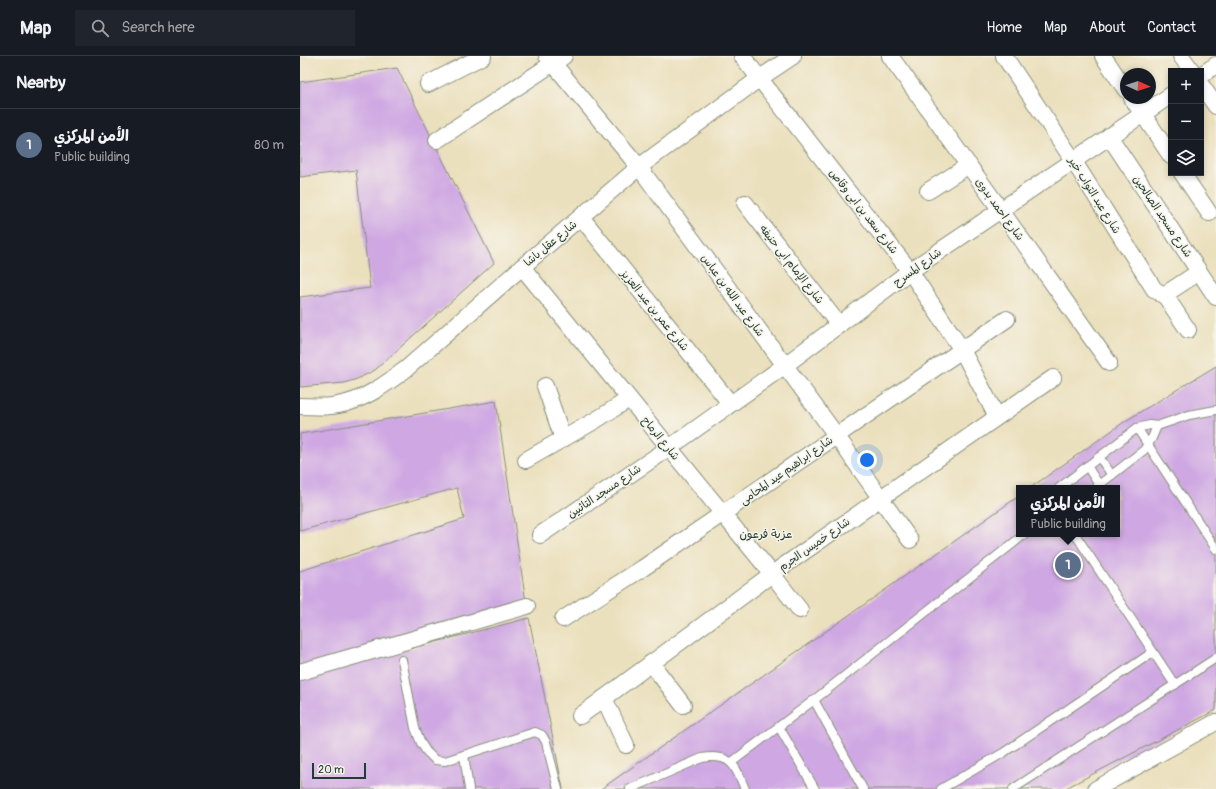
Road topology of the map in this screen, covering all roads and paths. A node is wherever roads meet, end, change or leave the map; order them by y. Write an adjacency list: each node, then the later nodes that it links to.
1 (483, 56): 14 (street)
2 (742, 56): 12 (street, شارع سعد بن ابى وقاص)
3 (793, 56): 12 (street, شارع عقل باشا)
4 (890, 56): 24 (street, شارع احمد بدوى)
5 (1004, 56): 23 (street, شارع عبد التواب خير)
6 (1102, 56): 13 (street)
7 (1181, 56): 10 (street)
8 (555, 58): 21 (street); 25 (street, شارع عبد الله بن عباس)
9 (1216, 65): 11 (street)
10 (1190, 68)
11 (1204, 73)
12 (760, 78): 25 (street, شارع عقل باشا); 33 (street, شارع سعد بن ابى وقاص)
13 (1120, 82)
14 (428, 84)
15 (1204, 88): 18 (street)
16 (1168, 97): 19 (street, شارع المسرح)
17 (1136, 104): 19 (street)
18 (1216, 106)
19 (1143, 114): 20 (street, شارع المسرح); 22 (street)
20 (1109, 136): 23 (street, شارع المسرح); 34 (street, شارع مسجد الصالحين)
21 (437, 140)
22 (1168, 152)
23 (1073, 160): 29 (street, شارع المسرح); 35 (street, شارع عبد التواب خير)
24 (969, 165): 27 (street); 29 (street, شارع احمد بدوى)
25 (639, 167): 31 (street, شارع عقل باشا); 42 (street, شارع عبد الله بن عباس)
26 (1184, 176): 30 (street)
27 (928, 191)
28 (745, 203): 38 (street, شارع الإمام ابى حنيفه)
29 (1000, 209): 33 (street, شارع المسرح); 41 (street, شارع احمد بدوى)
30 (1209, 213)
31 (581, 217): 32 (street, شارع عقل باشا); 46 (street, شارع عمر بن عبد العزيز)
32 (522, 267): 45 (street, شارع الرماح); 47 (street, شارع عقل باشا)
33 (910, 271): 38 (street, شارع المسرح); 40 (street, شارع سعد بن ابى وقاص)
34 (1199, 272): 35 (street); 36 (street, شارع مسجد الصالحين)
35 (1164, 295): 39 (street, شارع عبد التواب خير)
36 (1216, 297)
37 (1007, 319): 40 (street, شارع ابراهيم عيد المحامى)
38 (839, 325): 42 (street, شارع المسرح)
39 (1188, 330)
40 (962, 350): 49 (street, شارع سعد بن ابى وقاص); 52 (street, شارع ابراهيم عيد المحامى)
41 (1109, 363)
42 (784, 366): 46 (street, شارع المسرح); 52 (street, شارع عبد الله بن عباس)
43 (1053, 378): 49 (street, شارع خميس الجرم)
44 (545, 386): 53 (street)
45 (629, 398): 53 (street); 55 (street, شارع الرماح)
46 (730, 403): 55 (street, شارع المسرح)
47 (300, 406)
48 (1216, 410): 50 (lane)
49 (997, 417): 63 (street, شارع خميس الجرم)
50 (1157, 426): 51 (lane); 54 (lane)
51 (1137, 428): 54 (lane); 56 (lane)
52 (836, 435): 63 (street, شارع عبد الله بن عباس); 64 (street, شارع ابراهيم عيد المحامى)
53 (563, 439): 57 (street)
54 (1148, 445): 59 (lane); 69 (lane)
55 (669, 448): 64 (street, شارع الرماح); 65 (street, شارع مسجد التائبين)
56 (1099, 457): 58 (lane); 59 (lane)
57 (526, 460)
58 (1087, 466): 60 (lane); 61 (lane)
59 (1112, 475): 62 (lane)
60 (1063, 485)
61 (1096, 485)
62 (1098, 485)
63 (880, 498): 68 (street, شارع عبد الله بن عباس); 70 (street, شارع خميس الجرم)
64 (722, 514): 70 (street, شارع الرماح); 73 (street, شارع ابراهيم عيد المحامى)
65 (540, 535)
66 (1021, 537): 81 (lane)
67 (1077, 537): 74 (lane)
68 (910, 540)
69 (1216, 549)
70 (772, 574): 72 (street, شارع الرماح); 77 (street, شارع خميس الجرم)
71 (527, 606): 78 (street)
72 (800, 610)
73 (564, 619)
74 (1153, 652): 79 (lane); 95 (lane)
75 (1216, 658): 79 (lane)
76 (402, 660): 87 (lane)
77 (651, 663): 80 (street, شارع خميس الجرم); 82 (street)
78 (300, 672)
79 (1175, 685): 96 (lane)
80 (604, 698): 83 (street, شارع خميس الجرم); 86 (street)
81 (814, 700): 85 (lane); 94 (lane)
82 (683, 705)
83 (580, 716)
84 (1216, 722): 97 (street)
85 (779, 727): 88 (lane); 93 (lane)
86 (626, 745)
87 (464, 755): 89 (lane); 90 (lane)
88 (732, 762): 91 (lane); 92 (lane)
89 (469, 789)
90 (558, 789)
91 (630, 789)
92 (745, 789)
93 (814, 789)
94 (863, 789)
95 (941, 789)
96 (1013, 789)
97 (1096, 789)

